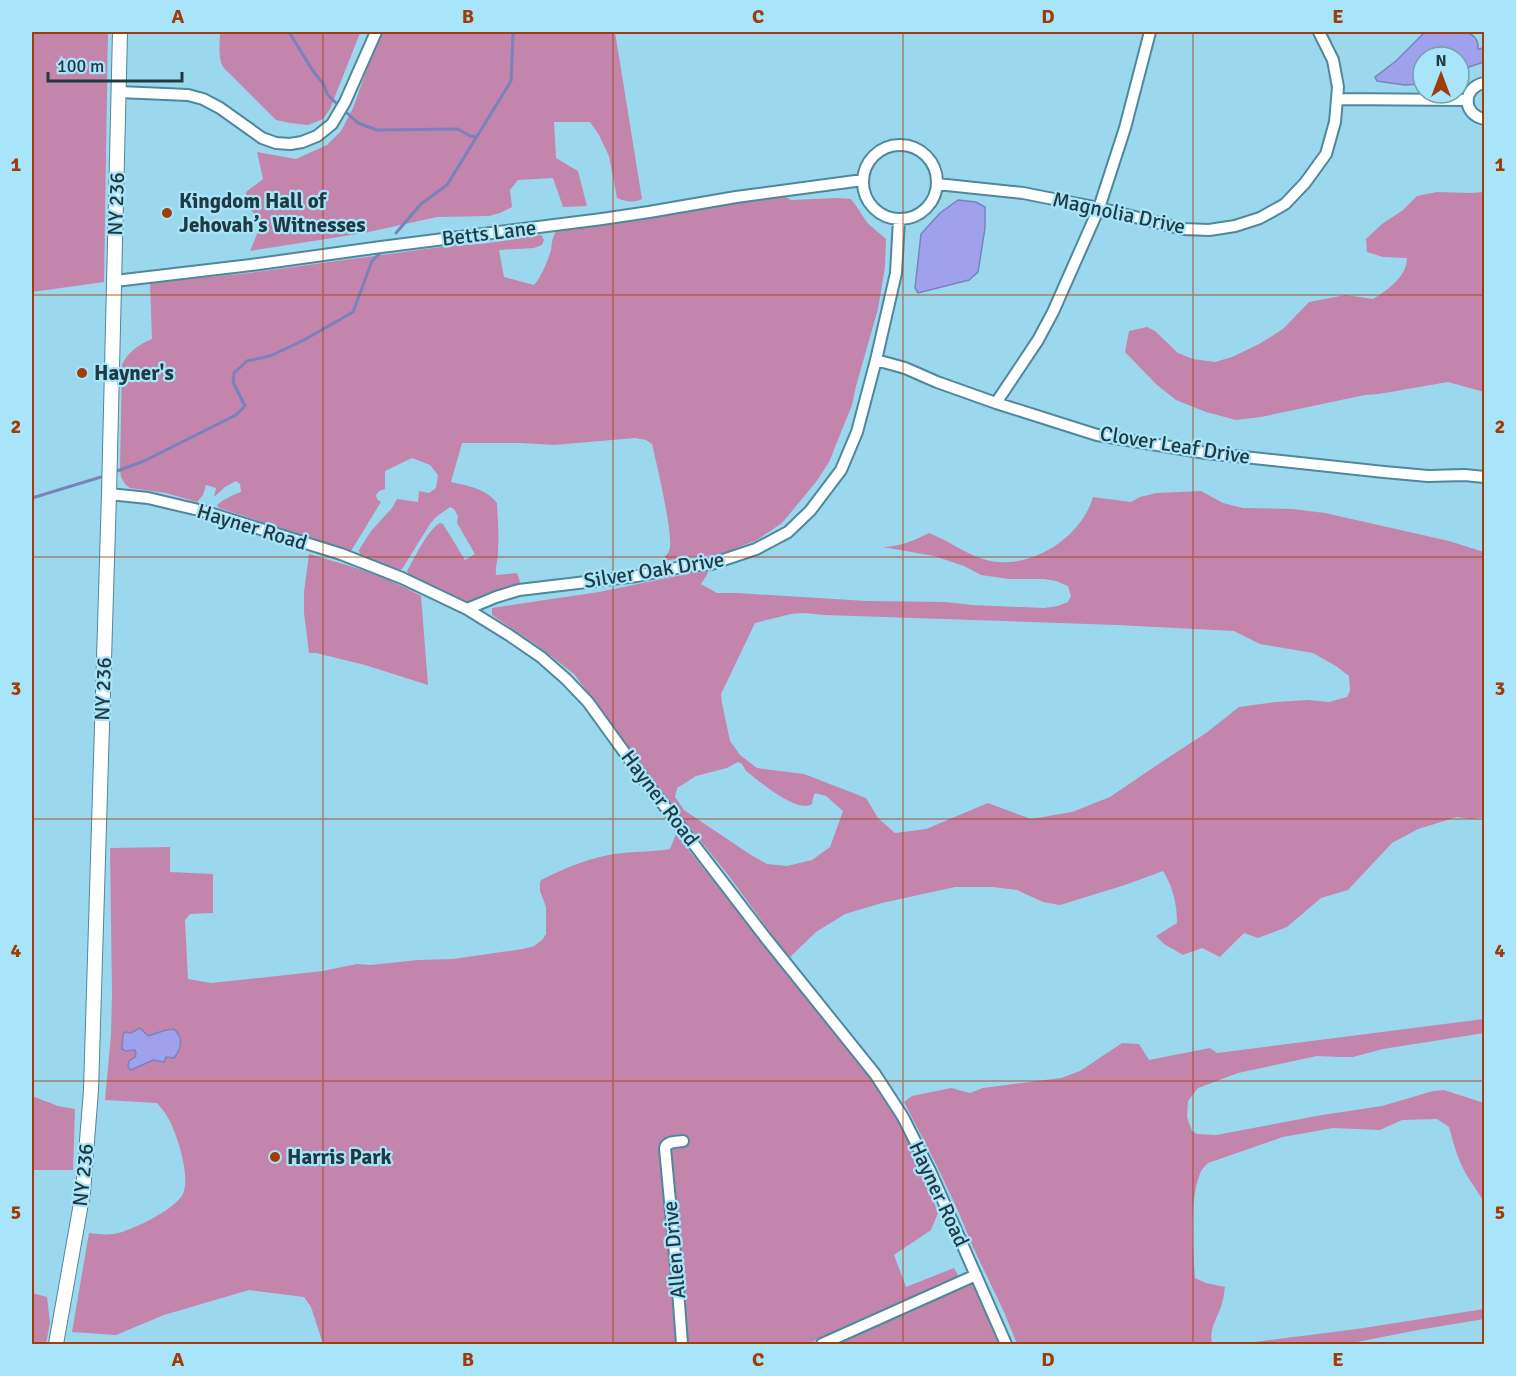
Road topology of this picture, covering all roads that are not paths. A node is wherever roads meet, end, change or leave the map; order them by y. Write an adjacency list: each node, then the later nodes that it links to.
1 (120, 32): 7 (main road, NY 236 / NY 236)
2 (376, 32): 7 (street)
3 (1150, 32): 14 (street)
4 (1319, 32): 8 (street, Magnolia Drive)
5 (1485, 83): 6 (street)
6 (1471, 91)
7 (119, 92): 16 (main road, NY 236 / NY 236)
8 (1337, 99): 9 (street); 14 (street, Magnolia Drive)
9 (1411, 100)
10 (1469, 105): 11 (street)
11 (1485, 119)
12 (863, 180): 13 (street); 15 (street); 16 (street, Betts Lane)
13 (938, 184): 14 (street, Magnolia Drive); 15 (street)
14 (1099, 208): 18 (street)
15 (899, 220): 17 (street, Silver Oak Drive)
16 (115, 281): 20 (main road, NY 236 / NY 236)
17 (876, 360): 18 (street, Clover Leaf Drive); 21 (street, Silver Oak Drive)
18 (996, 403): 19 (street, Clover Leaf Drive)
19 (1485, 477)
20 (109, 494): 21 (street, Hayner Road); 24 (main road, NY 236 / NY 236)
21 (467, 609): 23 (street, Hayner Road)
22 (683, 1141): 25 (street, Allen Drive)
23 (976, 1275): 26 (street); 27 (street, Hayner Road)
24 (56, 1344)
25 (682, 1344)
26 (822, 1344)
27 (1006, 1344)

